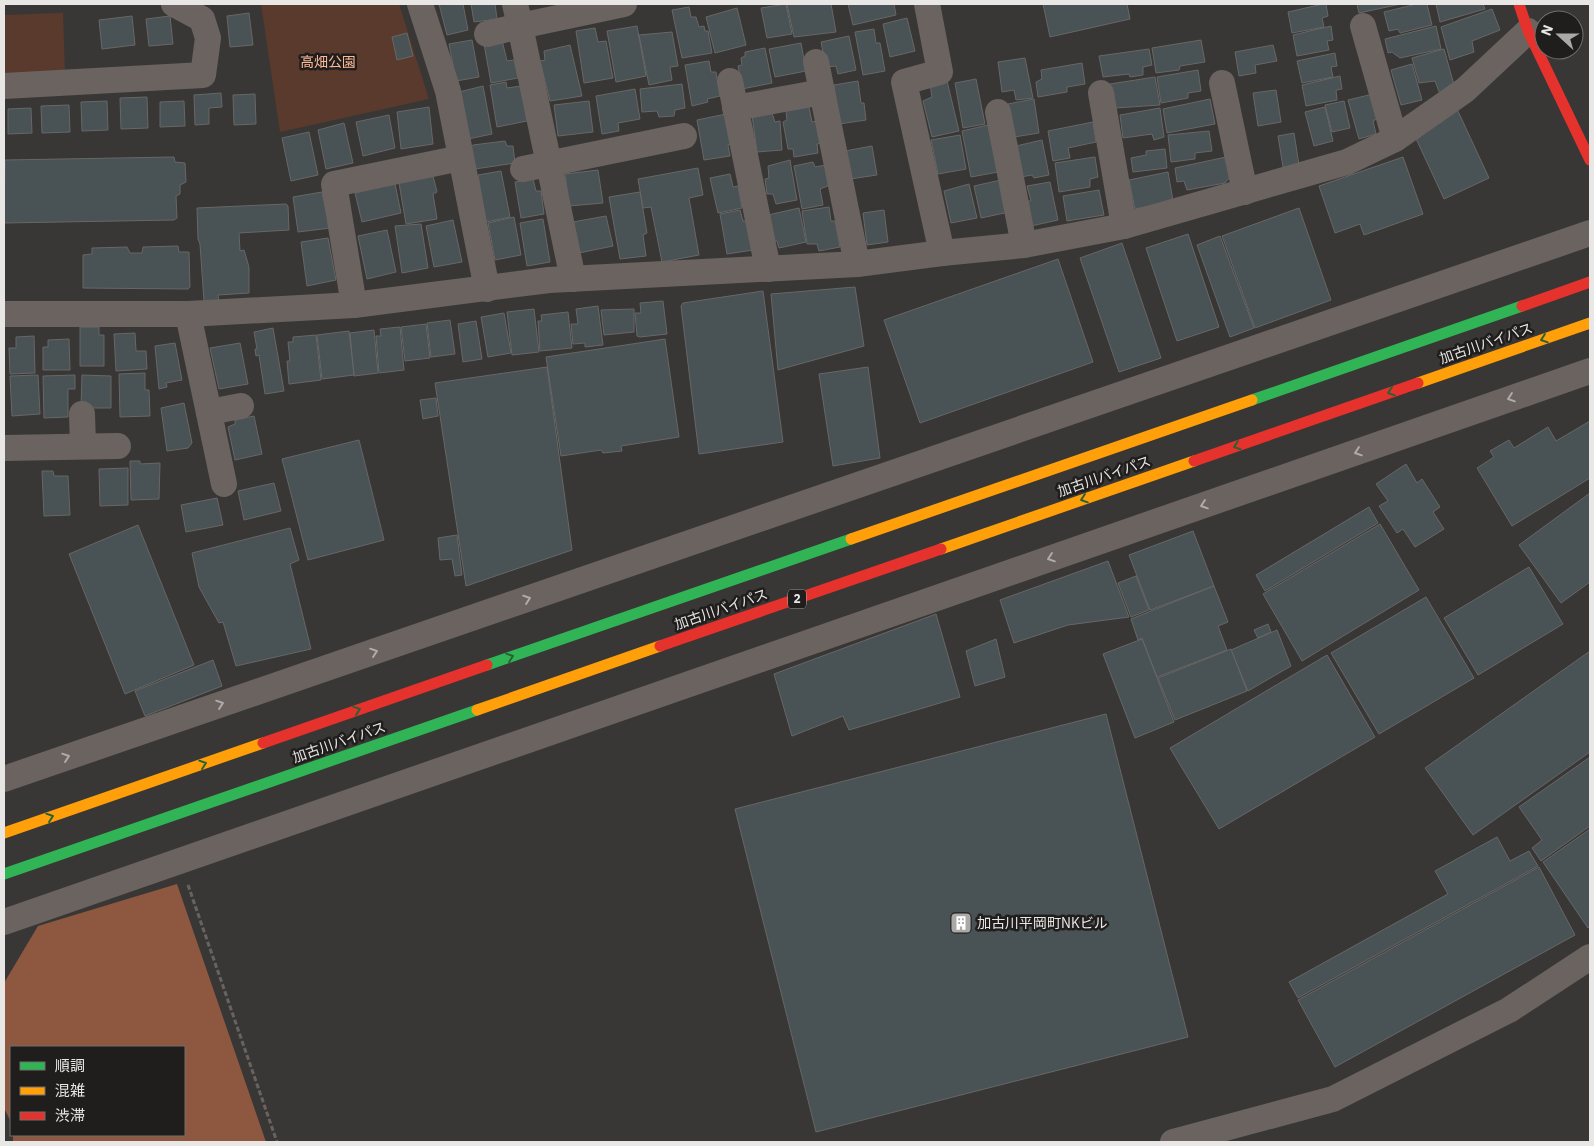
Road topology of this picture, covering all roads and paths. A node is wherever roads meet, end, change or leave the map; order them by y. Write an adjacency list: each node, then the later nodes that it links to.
1 (174, 4): 13 (street)
2 (420, 4): 20 (street)
3 (624, 4): 6 (street)
4 (927, 4): 28 (street)
5 (1519, 4): 8 (main road)
6 (518, 15): 9 (street); 22 (street)
7 (1363, 26): 19 (street)
8 (1528, 31): 19 (street); 21 (main road)
9 (487, 34)
10 (816, 62): 14 (street)
11 (730, 81): 16 (street)
12 (1222, 83): 24 (street)
13 (4, 86)
14 (822, 92): 16 (street); 29 (street)
15 (1101, 93): 25 (street)
16 (735, 108): 30 (street)
17 (998, 112): 27 (street)
18 (684, 136): 22 (street)
19 (1395, 139): 24 (street)
20 (462, 158): 33 (street); 34 (street)
21 (1590, 160)
22 (549, 163): 23 (street); 31 (street)
23 (523, 169)
24 (1245, 192): 25 (street)
25 (1124, 226): 27 (street)
26 (1590, 233): 46 (street, one-way to 26)
27 (1024, 245): 28 (street)
28 (942, 253): 29 (street)
29 (857, 264): 30 (street)
30 (768, 269): 31 (street)
31 (573, 279): 33 (street)
32 (1590, 282): 47 (main road, 加古川バイパス, one-way to 32)
33 (487, 288): 34 (street)
34 (354, 305): 36 (street)
35 (4, 314): 36 (street)
36 (188, 314): 40 (street)
37 (1590, 323): 49 (main road, 加古川バイパス / 2, one-way to 49)
38 (1590, 371): 48 (street, one-way to 48)
39 (241, 406): 40 (street)
40 (209, 412): 45 (street)
41 (82, 414): 42 (street)
42 (83, 446): 43 (street); 44 (street)
43 (118, 446)
44 (4, 448)
45 (224, 484)
46 (4, 779)
47 (4, 833)
48 (179, 861): 50 (street); 52 (path)
49 (4, 874)
50 (4, 922)
51 (1590, 957): 53 (street)
52 (277, 1142)
53 (1173, 1142)

